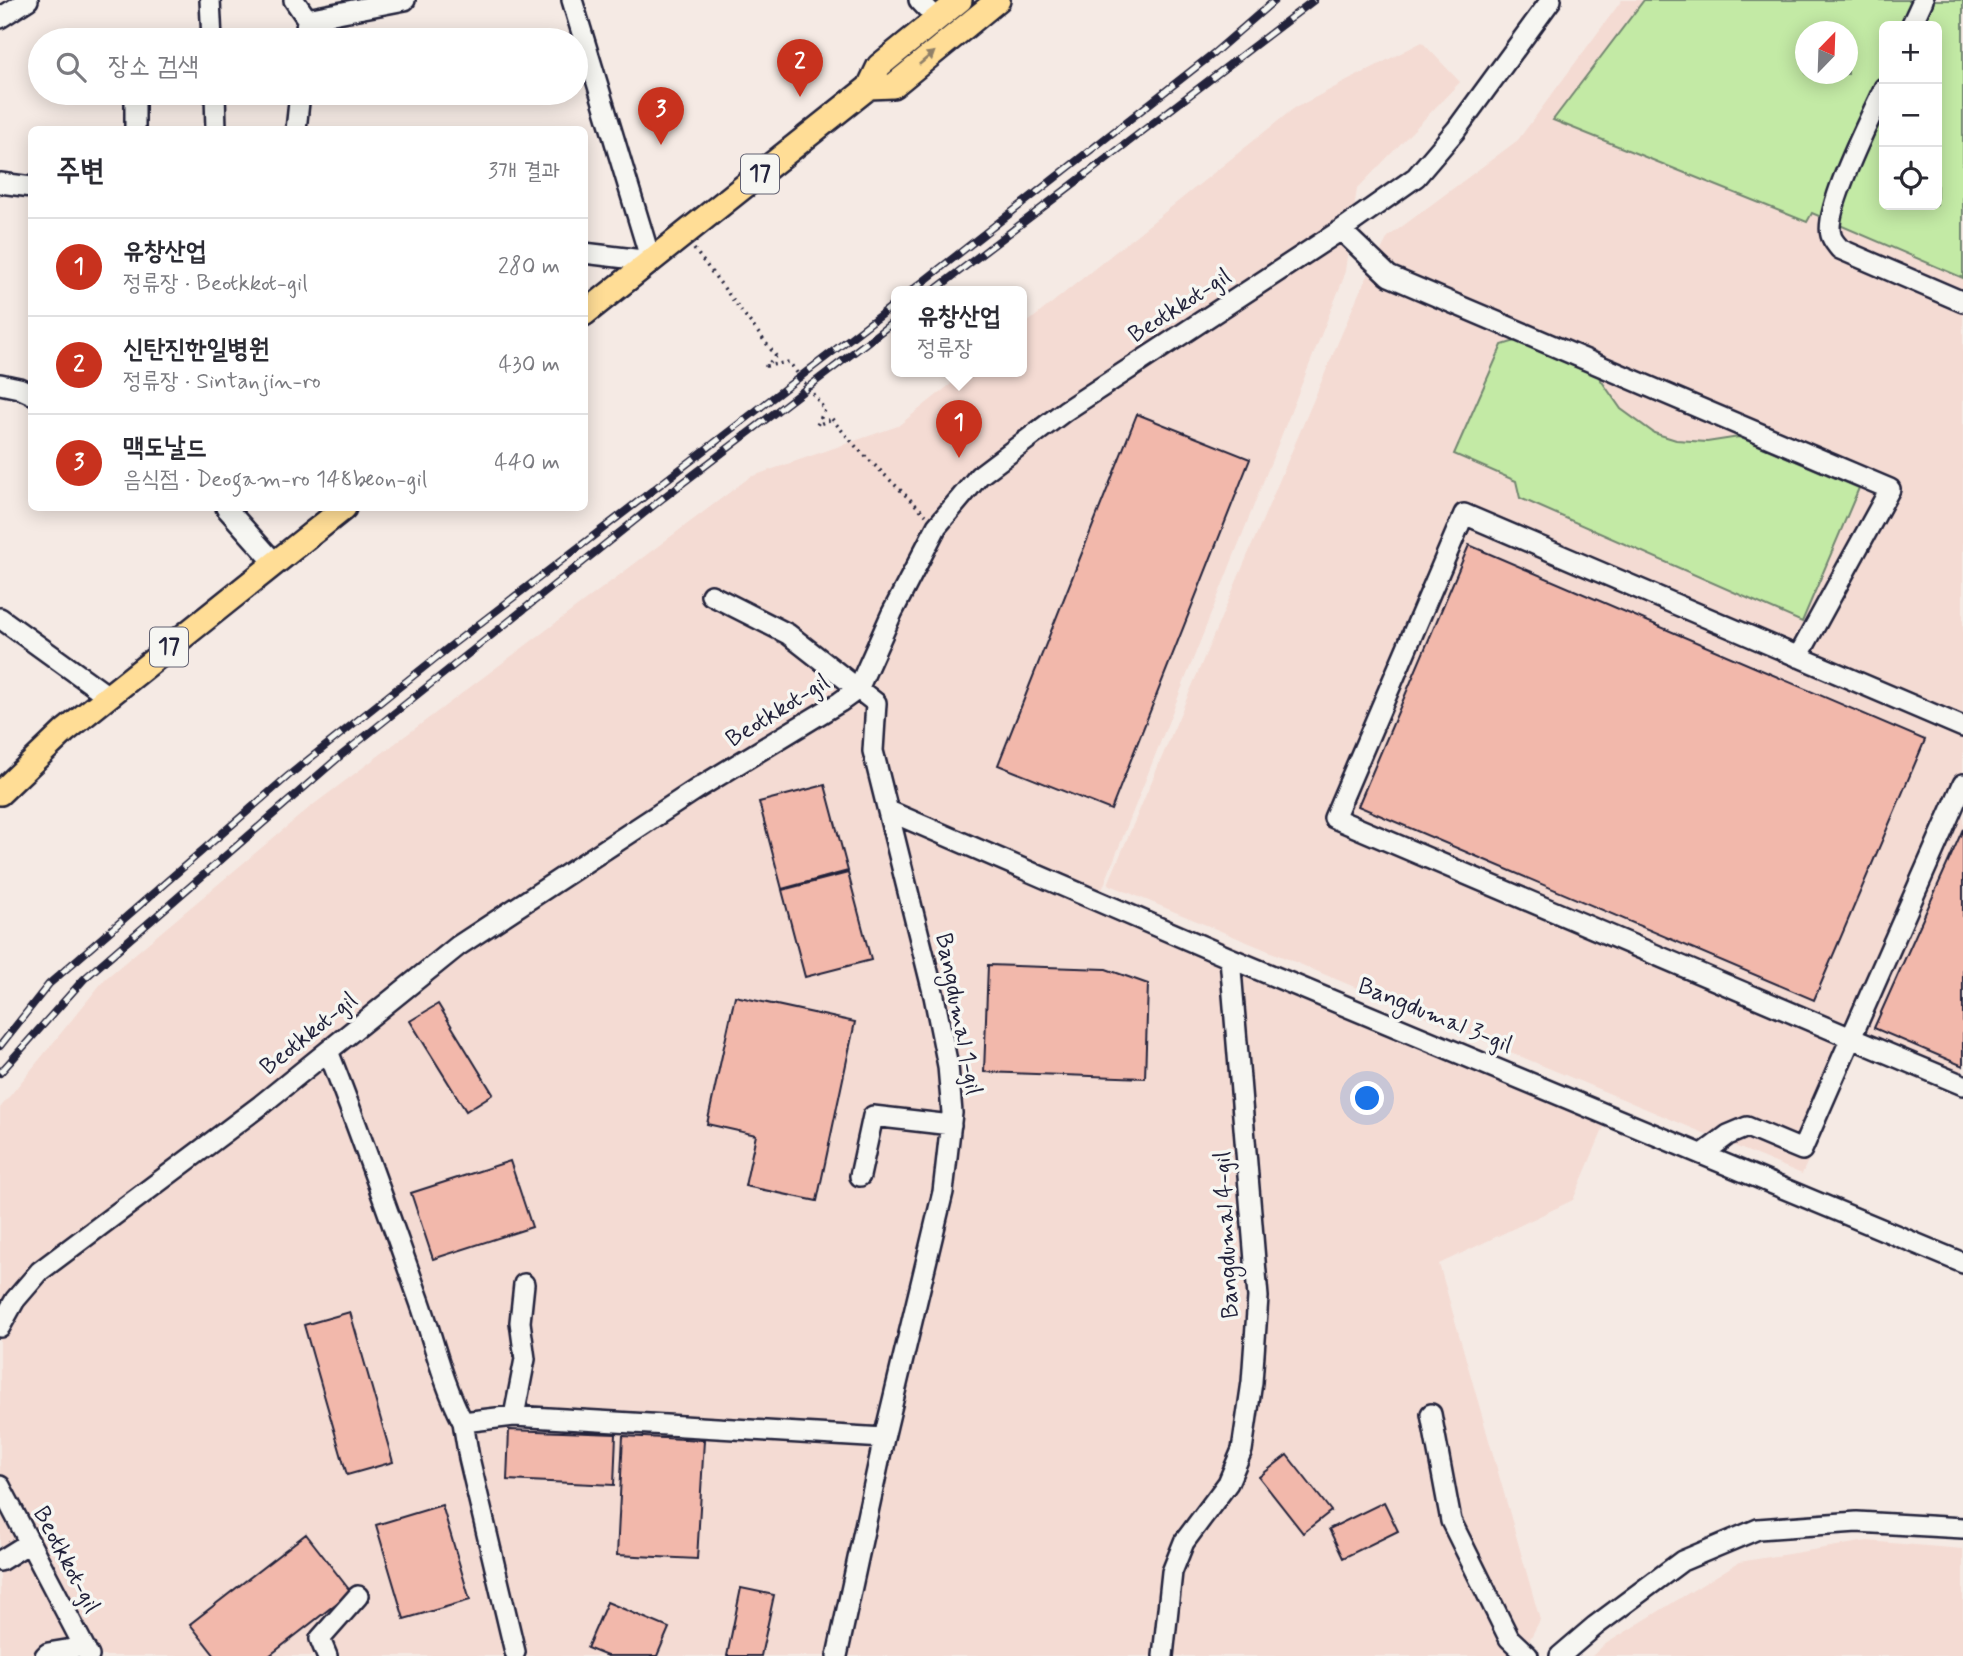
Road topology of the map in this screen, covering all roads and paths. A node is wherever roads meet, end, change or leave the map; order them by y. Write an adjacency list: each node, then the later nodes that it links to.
1 (210, 0): 13 (street)
2 (294, 0): 10 (street)
3 (405, 0): 10 (street)
4 (572, 0): 15 (street)
5 (919, 0): 11 (street)
6 (960, 0): 11 (main road, 17)
7 (998, 0): 17 (main road, 17, one-way to 7)
8 (1551, 0): 27 (street, Beotkkot-gil)
9 (1923, 0): 12 (street)
10 (307, 19): 14 (street)
11 (937, 19): 17 (main road, 17)
12 (1913, 21)
13 (211, 28)
14 (306, 28)
15 (581, 28)
16 (588, 52): 30 (street)
17 (869, 88): 28 (main road, 17)
18 (1879, 99): 31 (street)
19 (135, 105): 22 (street)
20 (215, 105): 23 (street)
21 (299, 105): 24 (street)
22 (135, 126)
23 (216, 126)
24 (296, 126)
25 (0, 183): 26 (street)
26 (28, 186)
27 (1341, 230): 37 (street, Beotkkot-gil); 41 (street)
28 (683, 235): 30 (main road, 17); 37 (path, bridge)
29 (588, 253): 30 (street)
30 (652, 261): 32 (main road, 17)
31 (1963, 302)
32 (588, 311)
33 (0, 384): 34 (street)
34 (28, 392)
35 (229, 511): 38 (street)
36 (340, 511): 38 (main road, 17)
37 (937, 526): 42 (street, Beotkkot-gil)
38 (275, 563): 43 (main road, 17)
39 (711, 594): 42 (street)
40 (0, 618): 43 (street)
41 (1798, 657): 44 (street); 49 (street)
42 (858, 689): 47 (street, Bangdumal 1-gil); 50 (street, Beotkkot-gil)
43 (108, 696): 46 (main road, 17)
44 (1963, 727)
45 (1963, 784): 49 (street)
46 (0, 793)
47 (889, 811): 48 (street, Bangdumal 3-gil); 52 (street, Bangdumal 1-gil)
48 (1230, 958): 53 (street, Bangdumal 3-gil); 72 (street, Bangdumal 4-gil)
49 (1851, 1038): 51 (street); 53 (street)
50 (328, 1051): 57 (street, Beotkkot-gil); 60 (street)
51 (1963, 1085)
52 (951, 1125): 54 (street); 61 (street, Bangdumal 1-gil)
53 (1704, 1153): 55 (street, Bangdumal 3-gil)
54 (860, 1176)
55 (1963, 1263)
56 (524, 1284): 59 (street)
57 (0, 1327)
58 (1431, 1414): 73 (street)
59 (514, 1416): 60 (street); 61 (street)
60 (463, 1422): 68 (street)
61 (884, 1438): 71 (street, Bangdumal 1-gil)
62 (0, 1486): 64 (street, Beotkkot-gil)
63 (1963, 1528): 74 (street)
64 (29, 1543): 65 (street); 67 (street, Beotkkot-gil)
65 (0, 1561)
66 (358, 1596): 70 (street)
67 (87, 1652): 69 (street)
68 (515, 1655)
69 (45, 1656)
70 (327, 1656)
71 (837, 1656)
72 (1163, 1656)
73 (1528, 1656)
74 (1560, 1656)

